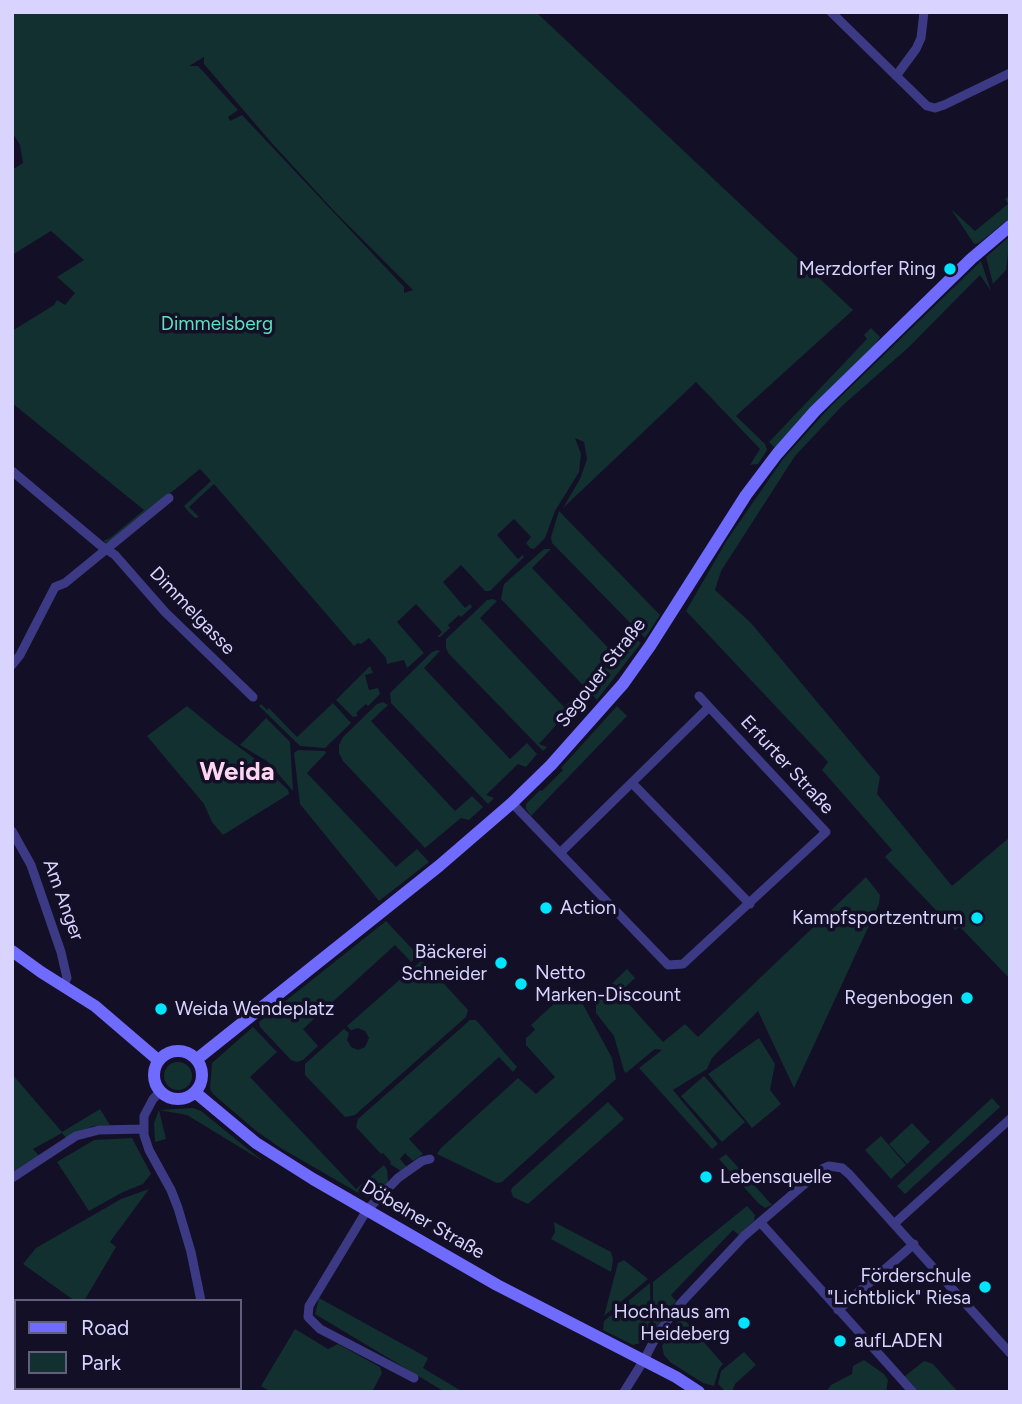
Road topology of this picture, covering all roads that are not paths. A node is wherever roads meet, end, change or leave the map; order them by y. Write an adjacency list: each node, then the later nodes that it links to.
1 (831, 12): 4 (street)
2 (924, 12): 4 (street)
3 (1010, 73): 4 (street)
4 (897, 76)
5 (1010, 226): 14 (street, Segouer Straße)
6 (12, 471): 8 (street, Dimmelgasse)
7 (169, 498): 8 (street)
8 (107, 549): 9 (street); 11 (street, Dimmelgasse)
9 (12, 665)
10 (699, 696): 12 (street, Erfurter Straße)
11 (253, 697)
12 (709, 706): 13 (street); 17 (street, Erfurter Straße)
13 (632, 783): 16 (street); 17 (street)
14 (512, 803): 16 (street, Erfurter Straße); 20 (street, Segouer Straße)
15 (12, 831): 19 (street, Am Anger)
16 (560, 853): 17 (street, Erfurter Straße)
17 (750, 904)
18 (12, 951): 19 (street)
19 (64, 986): 21 (street)
20 (197, 1059): 21 (street); 23 (street)
21 (158, 1060): 22 (street)
22 (160, 1092): 23 (street); 25 (street)
23 (195, 1093): 28 (street, Döbelner Straße)
24 (1010, 1119): 30 (street)
25 (144, 1129): 27 (street); 32 (street)
26 (430, 1159): 28 (street)
27 (12, 1178)
28 (367, 1210): 35 (street, Döbelner Straße); 36 (street)
29 (763, 1220): 30 (street); 33 (street); 35 (street)
30 (895, 1223): 31 (street)
31 (914, 1244): 33 (street); 34 (street)
32 (201, 1299)
33 (838, 1310): 39 (street)
34 (1010, 1353)
35 (644, 1360): 37 (street); 38 (street, Döbelner Straße)
36 (414, 1378)
37 (624, 1392)
38 (699, 1392)
39 (913, 1392)

